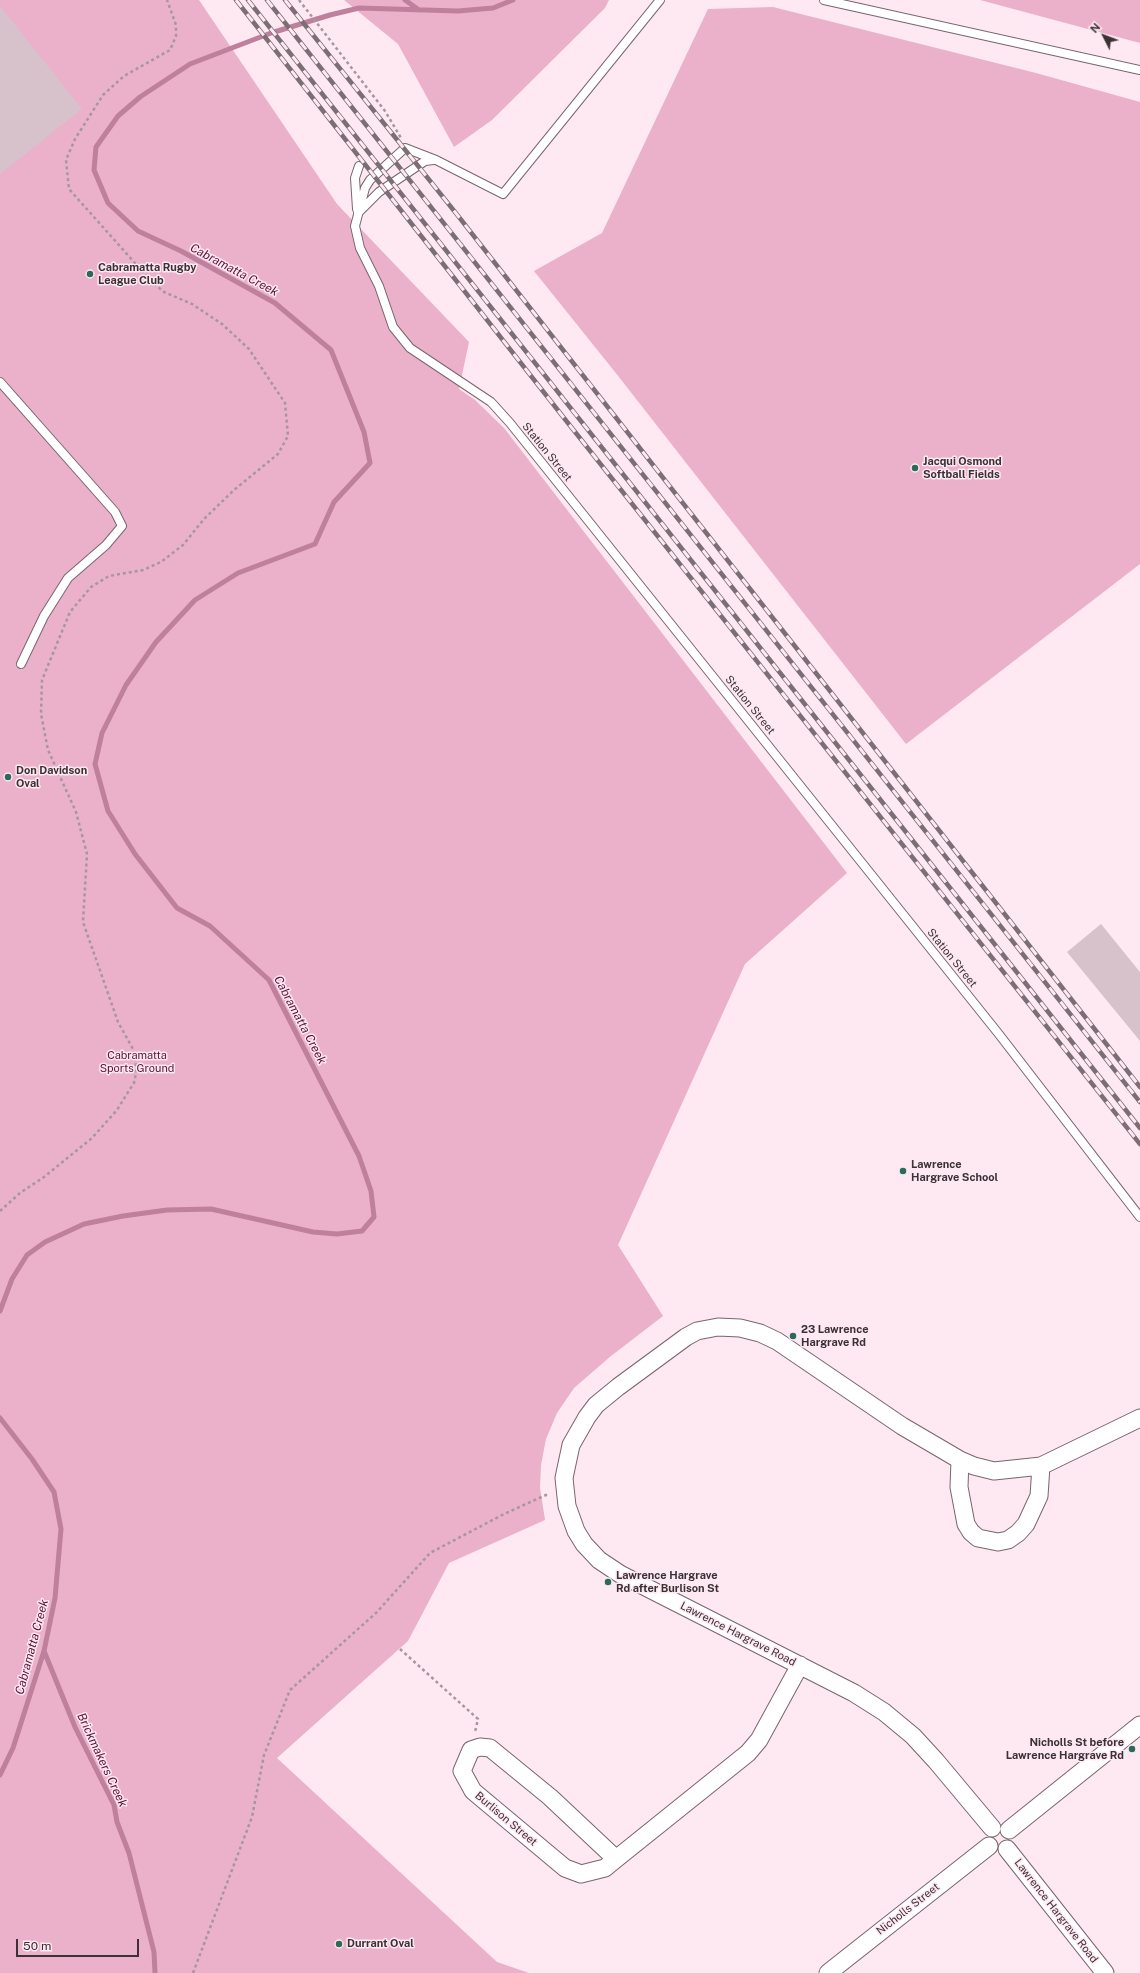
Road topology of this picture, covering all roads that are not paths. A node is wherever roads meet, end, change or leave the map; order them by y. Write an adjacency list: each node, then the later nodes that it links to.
1 (660, 0): 4 (lane)
2 (824, 0): 3 (lane)
3 (1140, 70)
4 (436, 160): 6 (lane); 6 (lane)
5 (359, 166): 6 (lane)
6 (357, 213): 9 (lane, Station Street)
7 (0, 382): 8 (lane)
8 (21, 664)
9 (1140, 1217)
10 (1140, 1418): 12 (street, Lawrence Hargrave Road)
11 (960, 1460): 12 (street, Lawrence Hargrave Road); 12 (street); 13 (street, Lawrence Hargrave Road)
12 (1041, 1466)
13 (800, 1665): 15 (street, Lawrence Hargrave Road); 19 (street, Burlison Street)
14 (1140, 1725): 16 (street)
15 (992, 1828): 16 (street); 17 (street)
16 (1009, 1830): 18 (street)
17 (989, 1846): 18 (street); 20 (street, Nicholls Street)
18 (1007, 1849): 21 (street, Lawrence Hargrave Road)
19 (616, 1859): 19 (street, Burlison Street)
20 (828, 1973)
21 (1105, 1973)

